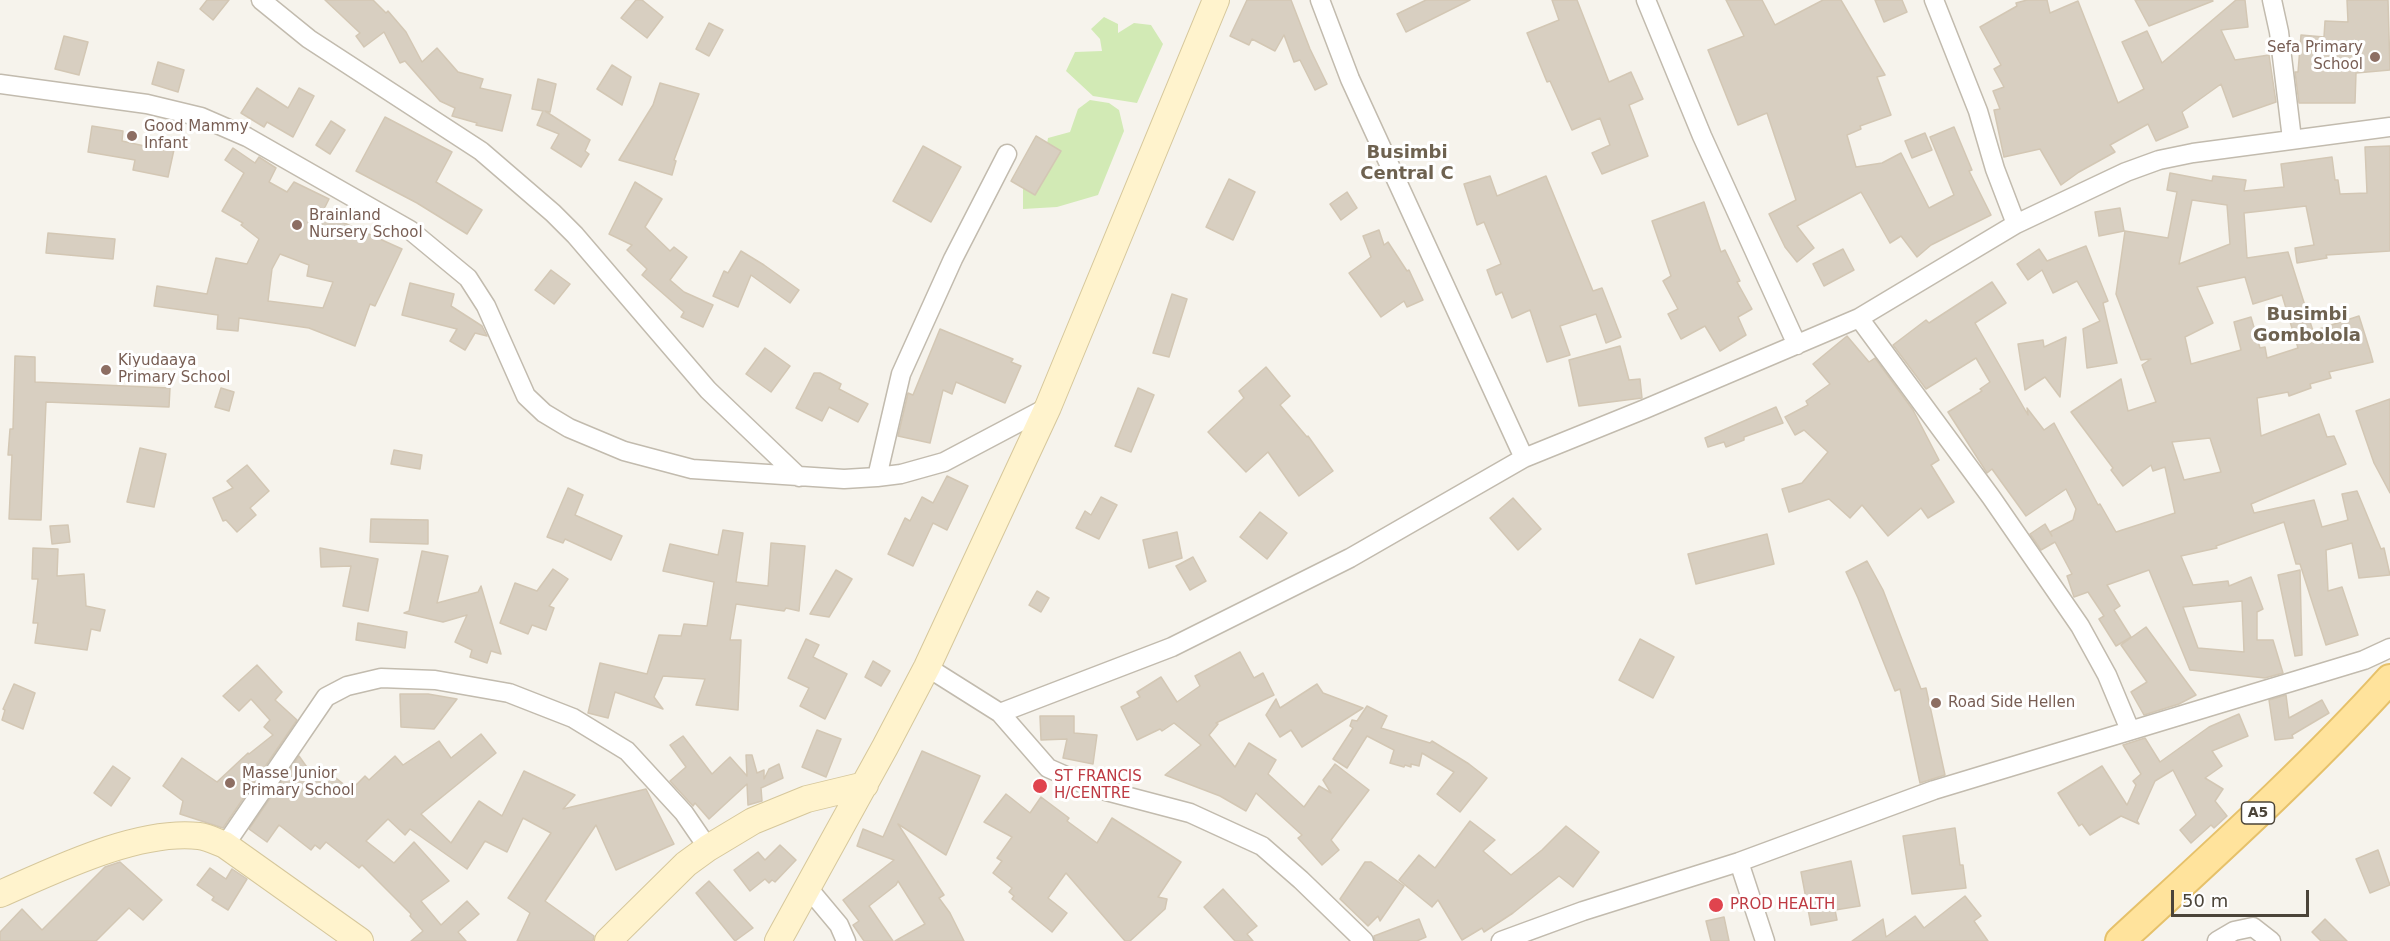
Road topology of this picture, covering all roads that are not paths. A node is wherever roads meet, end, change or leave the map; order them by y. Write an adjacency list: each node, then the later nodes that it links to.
1 (261, 0): 16 (street)
2 (1216, 0): 14 (main road)
3 (1320, 0): 15 (street)
4 (1646, 0): 13 (street)
5 (1934, 0): 11 (street)
6 (2272, 0): 9 (street)
7 (0, 84): 16 (street)
8 (2390, 127): 9 (street)
9 (2292, 139): 11 (street)
10 (1007, 154): 17 (street)
11 (2016, 224): 12 (street)
12 (1859, 318): 13 (street); 22 (street)
13 (1797, 345): 15 (street)
14 (1048, 407): 17 (street); 19 (main road)
15 (1524, 458): 21 (street)
16 (799, 477): 17 (street)
17 (877, 477)
18 (2390, 648): 22 (street)
19 (927, 667): 21 (street); 23 (main road)
20 (2390, 678): 36 (main road, A5)
21 (1000, 713): 33 (street)
22 (2130, 730): 26 (street)
23 (865, 785): 25 (main road); 27 (main road)
24 (225, 845): 25 (street); 28 (main road); 29 (main road)
25 (708, 848): 30 (main road)
26 (1739, 862): 34 (street); 35 (street)
27 (808, 888): 31 (main road); 32 (street)
28 (0, 894)
29 (360, 941)
30 (608, 941)
31 (778, 941)
32 (846, 941)
33 (1364, 941)
34 (1501, 941)
35 (1765, 941)
36 (2120, 941)
37 (2217, 941): 38 (street)
38 (2271, 941)

